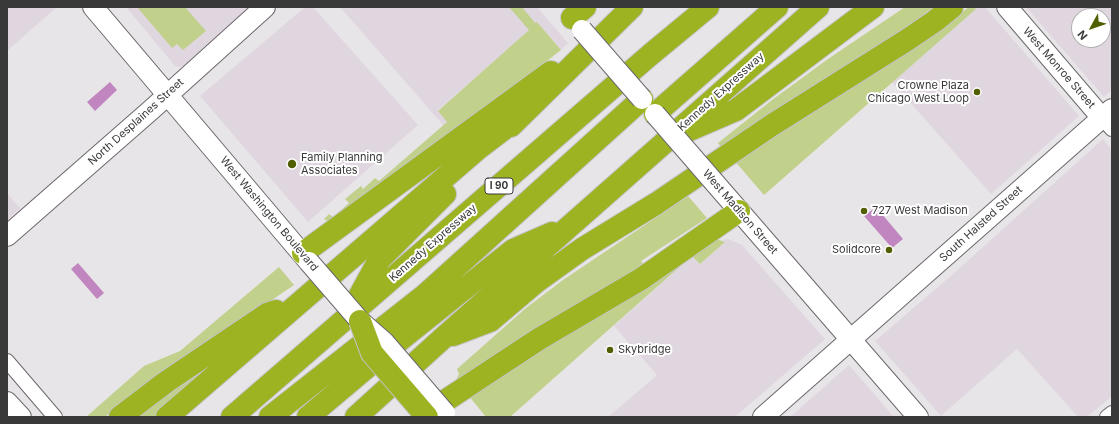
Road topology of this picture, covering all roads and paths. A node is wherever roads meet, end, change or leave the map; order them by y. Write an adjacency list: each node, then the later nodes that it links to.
1 (93, 7): 11 (main road, West Washington Boulevard)
2 (265, 7): 11 (main road, North Desplaines Street)
3 (632, 7): 10 (highway, I 90)
4 (708, 7): 21 (highway, Kennedy Expressway / I 90)
5 (818, 7): 15 (highway, Kennedy Expressway)
6 (873, 7): 15 (highway)
7 (952, 7): 22 (highway)
8 (1007, 7): 14 (main road, West Monroe Street)
9 (770, 12): 12 (highway)
10 (578, 23): 12 (main road, West Madison Street, bridge); 13 (highway, I 90); 19 (highway)
11 (167, 95): 18 (main road, North Desplaines Street); 19 (main road, West Washington Boulevard)
12 (649, 106): 16 (main road, West Madison Street, bridge); 33 (highway)
13 (521, 116): 20 (highway); 21 (highway, I 90)
14 (1109, 119): 23 (main road, South Halsted Street)
15 (667, 140): 17 (highway, Kennedy Expressway)
16 (739, 211): 23 (main road, West Madison Street); 36 (highway)
17 (571, 224): 22 (highway, Kennedy Expressway); 34 (highway)
18 (7, 236)
19 (306, 258): 21 (main road, West Washington Boulevard, bridge)
20 (300, 302): 30 (highway); 31 (highway)
21 (354, 319): 27 (highway, bridge); 32 (highway, Kennedy Expressway / I 90)
22 (442, 338): 35 (highway, Kennedy Expressway)
23 (850, 339): 37 (main road, South Halsted Street); 38 (main road, West Madison Street)
24 (7, 361): 29 (street)
25 (7, 402): 28 (main road)
26 (1112, 413): 39 (street)
27 (440, 416)
28 (21, 417)
29 (55, 417)
30 (120, 417)
31 (167, 417)
32 (232, 417)
33 (270, 417)
34 (308, 417)
35 (356, 417)
36 (421, 417)
37 (764, 417)
38 (918, 417)
39 (1107, 417)

